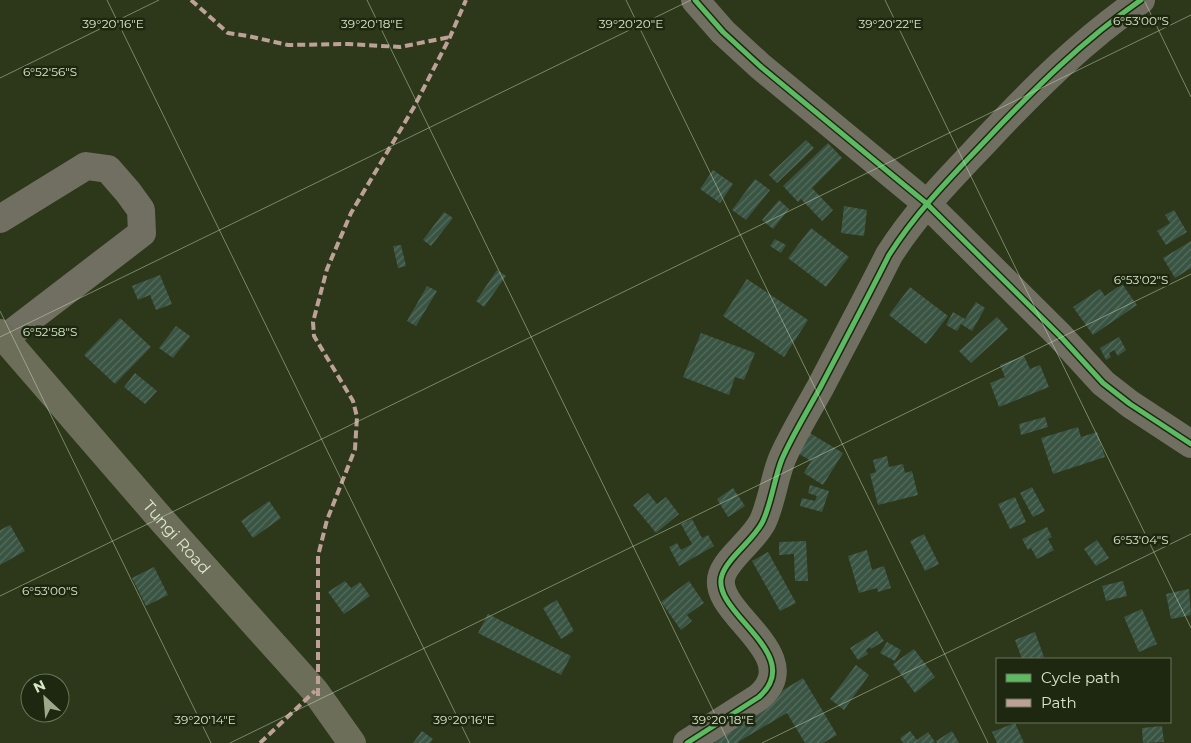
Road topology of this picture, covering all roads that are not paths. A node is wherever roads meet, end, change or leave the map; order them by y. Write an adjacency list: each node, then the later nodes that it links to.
1 (695, 0): 3 (street)
2 (1141, 0): 3 (street)
3 (926, 203): 6 (street); 8 (street)
4 (0, 219): 5 (street)
5 (2, 336): 7 (main road, Tungi Road)
6 (1191, 444)
7 (352, 743)
8 (687, 743)

